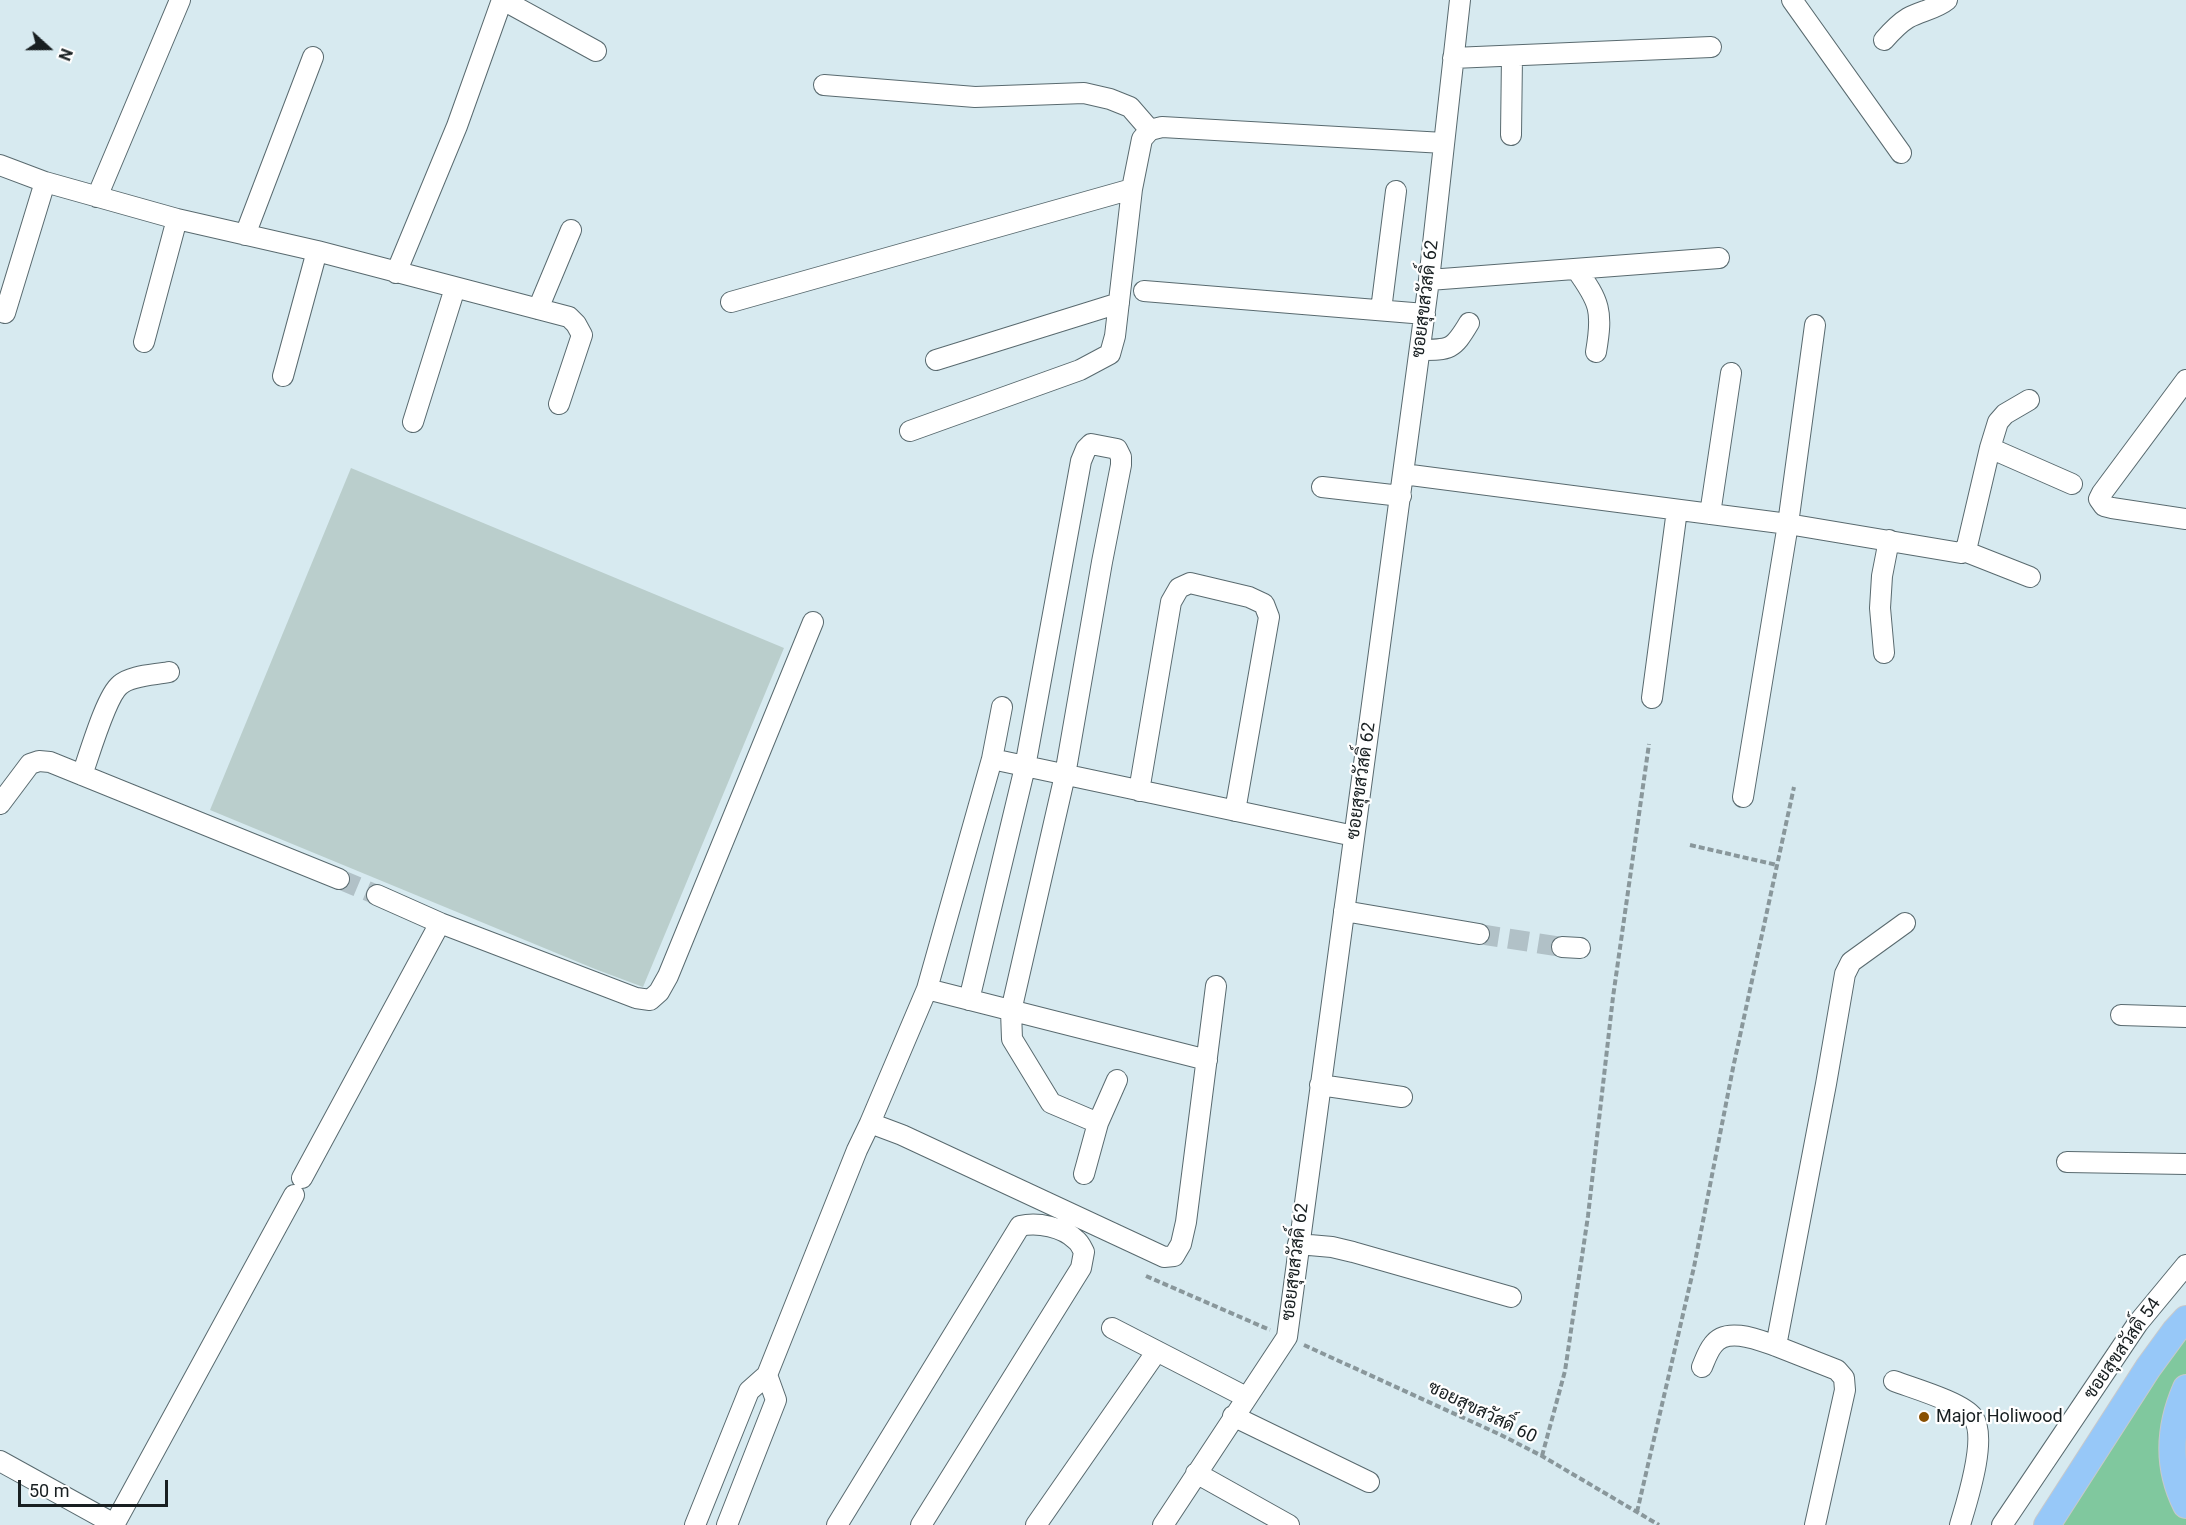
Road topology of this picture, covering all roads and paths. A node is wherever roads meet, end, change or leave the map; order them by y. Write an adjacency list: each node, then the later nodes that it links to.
1 (180, 0): 21 (street)
2 (502, 0): 8 (street); 28 (street)
3 (1460, 0): 11 (street, ซอยสุขสวัสดิ์ 62)
4 (1792, 0): 16 (street)
5 (1947, 0): 6 (street)
6 (1884, 40)
7 (1711, 47): 9 (street)
8 (596, 51)
9 (1512, 56): 11 (street); 14 (street)
10 (314, 57): 24 (street)
11 (1454, 58): 15 (street, ซอยสุขสวัสดิ์ 62)
12 (824, 85): 13 (street)
13 (1150, 130): 15 (street); 19 (street)
14 (1511, 135)
15 (1444, 143): 29 (street, ซอยสุขสวัสดิ์ 62)
16 (1901, 153)
17 (0, 165): 18 (street)
18 (45, 182): 21 (street); 36 (street)
19 (1132, 189): 32 (street); 33 (street)
20 (1396, 191): 35 (street)
21 (97, 197): 22 (street)
22 (177, 219): 24 (street); 40 (street)
23 (571, 230): 34 (street)
24 (245, 235): 25 (street)
25 (317, 252): 28 (street); 45 (street)
26 (1719, 258): 27 (street)
27 (1576, 269): 29 (street); 42 (street)
28 (396, 273): 30 (street)
29 (1429, 280): 37 (street, ซอยสุขสวัสดิ์ 62)
30 (455, 288): 34 (street); 49 (street)
31 (1144, 291): 35 (street)
32 (732, 302)
33 (1119, 303): 43 (street); 50 (street)
34 (538, 309): 48 (street)
35 (1381, 310): 37 (street)
36 (5, 313)
37 (1425, 314): 41 (street, ซอยสุขสวัสดิ์ 62)
38 (1469, 323): 41 (street)
39 (1815, 326): 59 (street)
40 (144, 342)
41 (1420, 350): 52 (street, ซอยสุขสวัสดิ์ 62)
42 (1596, 352)
43 (936, 360)
44 (1731, 373): 57 (street)
45 (283, 376)
46 (2186, 380): 58 (street)
47 (2029, 400): 51 (street)
48 (559, 404)
49 (413, 422)
50 (910, 431)
51 (1990, 448): 53 (street); 61 (street)
52 (1403, 474): 55 (street, ซอยสุขสวัสดิ์ 62); 56 (street)
53 (2072, 484)
54 (1322, 487): 55 (street)
55 (1401, 496): 78 (street, ซอยสุขสวัสดิ์ 62)
56 (1677, 510): 57 (street); 66 (street)
57 (1710, 514): 59 (street)
58 (2186, 519)
59 (1788, 524): 60 (street); 75 (street)
60 (1889, 540): 61 (street); 64 (street)
61 (1964, 551): 62 (street)
62 (2030, 577)
63 (813, 622): 84 (street)
64 (1884, 653)
65 (170, 672): 71 (street)
66 (1652, 698)
67 (1002, 707): 69 (street)
68 (1648, 744): 117 (path)
69 (992, 759): 70 (street); 88 (street)
70 (1025, 767): 72 (street); 72 (street); 89 (street)
71 (82, 775): 76 (street); 81 (street)
72 (1065, 775): 74 (street); 90 (street)
73 (1794, 787): 80 (path)
74 (1138, 791): 77 (street); 77 (street)
75 (1743, 797)
76 (0, 804)
77 (1234, 811): 78 (street)
78 (1354, 836): 83 (street, ซอยสุขสวัสดิ์ 62)
79 (1690, 845): 80 (path)
80 (1777, 865): 122 (path)
81 (339, 879)
82 (377, 896): 84 (street)
83 (1344, 911): 86 (street); 95 (street, ซอยสุขสวัสดิ์ 62)
84 (440, 923): 123 (street)
85 (1905, 923): 109 (street)
86 (1479, 934)
87 (1216, 986): 93 (street)
88 (927, 989): 89 (street); 97 (street)
89 (969, 1000): 90 (street)
90 (1011, 1011): 93 (street); 98 (street)
91 (2121, 1015): 92 (street)
92 (2186, 1017)
93 (1207, 1060): 97 (street)
94 (1117, 1080): 98 (street)
95 (1320, 1085): 96 (street); 102 (street, ซอยสุขสวัสดิ์ 62)
96 (1402, 1097)
97 (870, 1122): 112 (street)
98 (1098, 1123): 101 (street)
99 (2067, 1162): 100 (street)
100 (2186, 1164)
101 (1084, 1174)
102 (1298, 1244): 105 (street); 108 (street, ซอยสุขสวัสดิ์ 62)
103 (2186, 1265): 134 (street, ซอยสุขสวัสดิ์ 54)
104 (1146, 1276): 108 (path, ซอยสุขสวัสดิ์ 60)
105 (1511, 1297)
106 (2186, 1319): 135 (main road)
107 (1112, 1328): 110 (street)
108 (1287, 1337): 115 (street, ซอยสุขสวัสดิ์ 62); 117 (path, ซอยสุขสวัสดิ์ 60)
109 (1776, 1346): 111 (street); 132 (street)
110 (1157, 1351): 115 (street); 128 (street)
111 (1702, 1367)
112 (767, 1376): 124 (street); 125 (street)
113 (1894, 1381): 133 (street)
114 (2186, 1388): 121 (main road)
115 (1246, 1397): 116 (street, ซอยสุขสวัสดิ์ 62)
116 (1233, 1416): 119 (street, ซอยสุขสวัสดิ์ 62); 120 (street)
117 (1542, 1456): 122 (path, ซอยสุขสวัสดิ์ 60)
118 (0, 1461): 123 (street)
119 (1196, 1473): 129 (street, ซอยสุขสวัสดิ์ 62); 130 (street)
120 (1369, 1482)
121 (2186, 1505)
122 (1637, 1512): 131 (path, ซอยสุขสวัสดิ์ 60)
123 (114, 1525)
124 (695, 1525)
125 (727, 1525)
126 (837, 1525): 127 (street)
127 (921, 1525)
128 (1036, 1525)
129 (1163, 1525)
130 (1289, 1525)
131 (1659, 1525)
132 (1815, 1525)
133 (1960, 1525)
134 (2002, 1525)
135 (2047, 1525)

